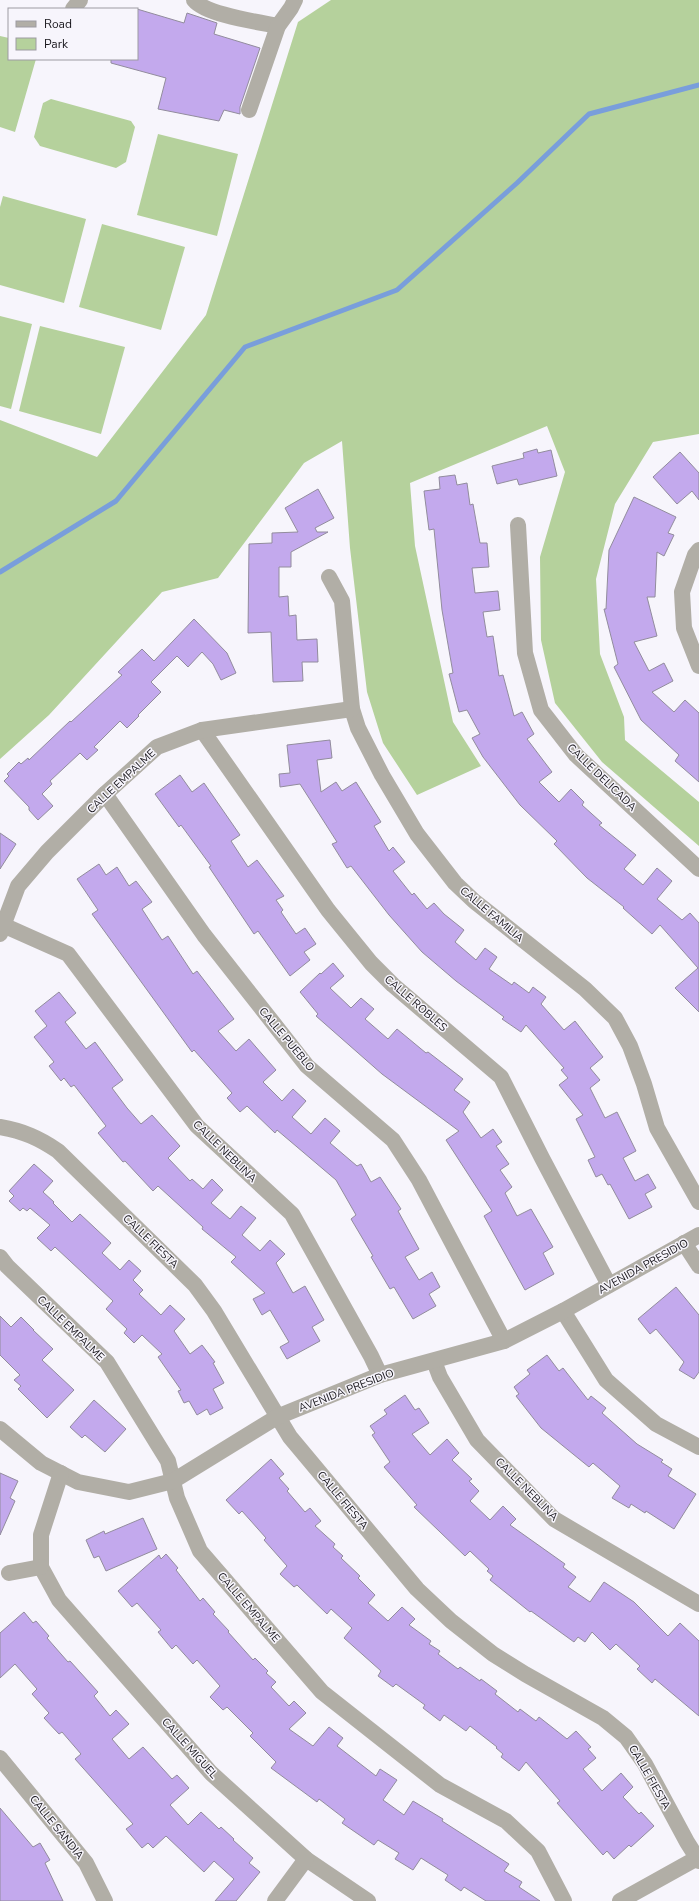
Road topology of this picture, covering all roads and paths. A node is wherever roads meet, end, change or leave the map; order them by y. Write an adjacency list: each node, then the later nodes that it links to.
1 (80, 0): 4 (street)
2 (194, 0): 5 (street)
3 (295, 0): 5 (street)
4 (74, 8)
5 (278, 26): 6 (street)
6 (249, 110)
7 (518, 525): 14 (street, CALLE DELICADA)
8 (699, 550): 10 (street)
9 (329, 577): 11 (street, CALLE FAMILIA)
10 (699, 666)
11 (352, 710): 12 (street, CALLE EMPALME); 17 (street, CALLE FAMILIA)
12 (202, 730): 13 (street, CALLE EMPALME); 22 (street, CALLE ROBLES)
13 (105, 794): 15 (street, CALLE EMPALME); 24 (street, CALLE PUEBLO)
14 (699, 869)
15 (2, 930): 26 (street, CALLE NEBLINA)
16 (0, 1127): 27 (street, CALLE FIESTA)
17 (699, 1202)
18 (699, 1235): 19 (street, AVENIDA PRESIDIO)
19 (684, 1244): 21 (street); 22 (street, AVENIDA PRESIDIO)
20 (0, 1257): 31 (street, CALLE EMPALME)
21 (699, 1266)
22 (609, 1285): 23 (street, AVENIDA PRESIDIO)
23 (563, 1311): 24 (street, AVENIDA PRESIDIO); 29 (street)
24 (504, 1341): 25 (street, AVENIDA PRESIDIO)
25 (434, 1362): 26 (street, AVENIDA PRESIDIO); 34 (street, CALLE NEBLINA)
26 (380, 1376): 27 (street, AVENIDA PRESIDIO)
27 (277, 1417): 31 (street, AVENIDA PRESIDIO); 37 (street, CALLE FIESTA)
28 (0, 1429): 30 (street, AVENIDA PRESIDIO)
29 (699, 1447)
30 (61, 1474): 31 (street, AVENIDA PRESIDIO); 32 (street, CALLE MIGUEL)
31 (173, 1481): 41 (street, CALLE EMPALME)
32 (41, 1567): 33 (street); 36 (street, CALLE MIGUEL)
33 (9, 1573)
34 (699, 1604)
35 (0, 1758): 38 (street, CALLE SANDIA)
36 (306, 1859): 39 (street); 40 (street, CALLE MIGUEL)
37 (698, 1859): 42 (street)
38 (105, 1901)
39 (274, 1901)
40 (368, 1901)
41 (564, 1901)
42 (620, 1901)

